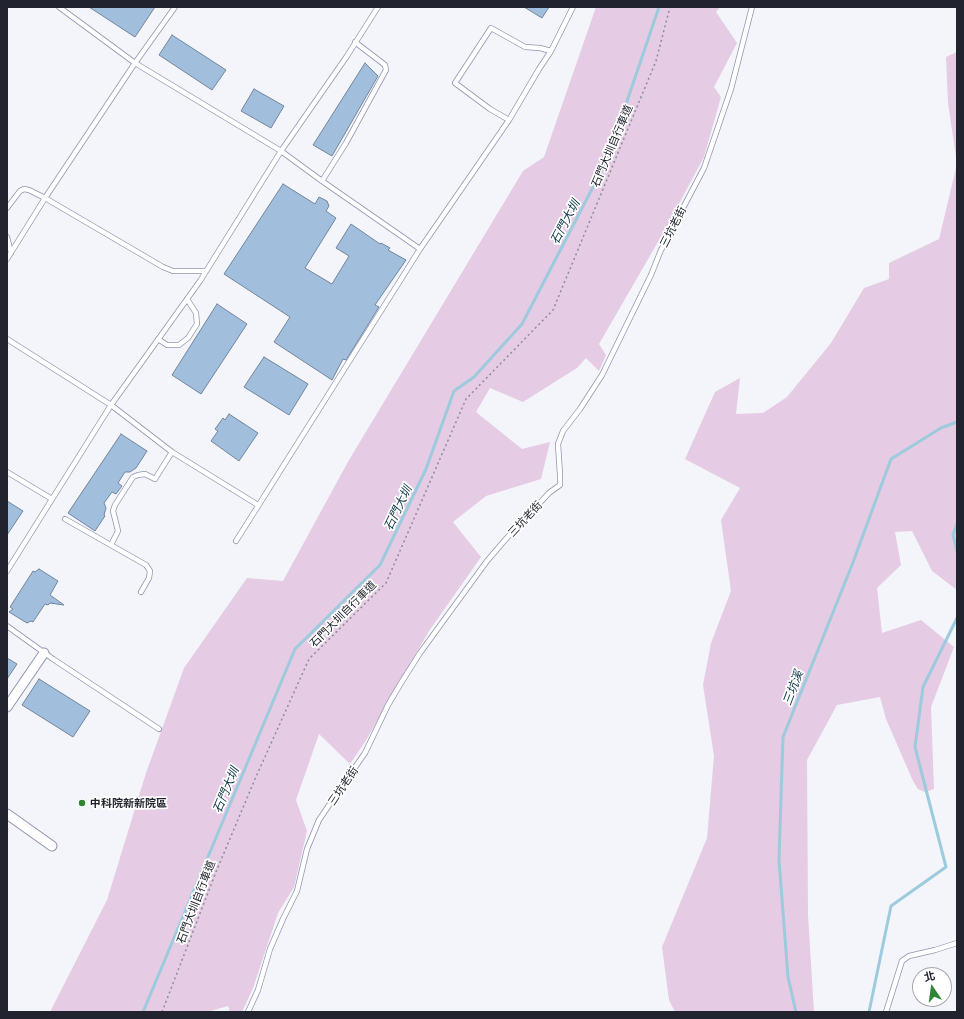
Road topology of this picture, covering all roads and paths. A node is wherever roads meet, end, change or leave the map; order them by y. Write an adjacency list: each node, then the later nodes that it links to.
1 (59, 7): 9 (lane)
2 (175, 7): 9 (lane)
3 (378, 7): 7 (lane)
4 (573, 7): 8 (lane)
5 (670, 7): 40 (path, 石門大圳自行車道)
6 (752, 7): 41 (lane, 三坑老街)
7 (355, 42): 11 (lane); 12 (lane)
8 (551, 51): 10 (lane); 10 (lane)
9 (135, 63): 11 (lane); 13 (lane)
10 (509, 120): 16 (lane)
11 (281, 151): 12 (lane); 19 (lane)
12 (322, 182): 16 (lane)
13 (45, 198): 14 (lane); 17 (lane); 19 (lane)
14 (7, 208)
15 (7, 237): 17 (lane)
16 (420, 249): 27 (lane)
17 (11, 253): 18 (lane)
18 (7, 259)
19 (205, 272): 20 (lane)
20 (187, 299): 22 (lane); 22 (lane)
21 (7, 339): 23 (lane)
22 (158, 339): 23 (lane)
23 (111, 405): 24 (lane); 26 (lane)
24 (172, 452): 27 (lane); 30 (lane)
25 (7, 472): 26 (lane)
26 (52, 499): 31 (lane)
27 (258, 505): 29 (lane)
28 (65, 519): 30 (lane)
29 (236, 541)
30 (111, 545): 32 (lane)
31 (7, 571)
32 (141, 592)
33 (7, 626): 34 (lane)
34 (44, 653): 35 (street); 36 (lane)
35 (7, 707)
36 (159, 729)
37 (7, 814): 38 (street)
38 (52, 846)
39 (957, 943): 42 (lane)
40 (162, 1012)
41 (248, 1012)
42 (886, 1012)

